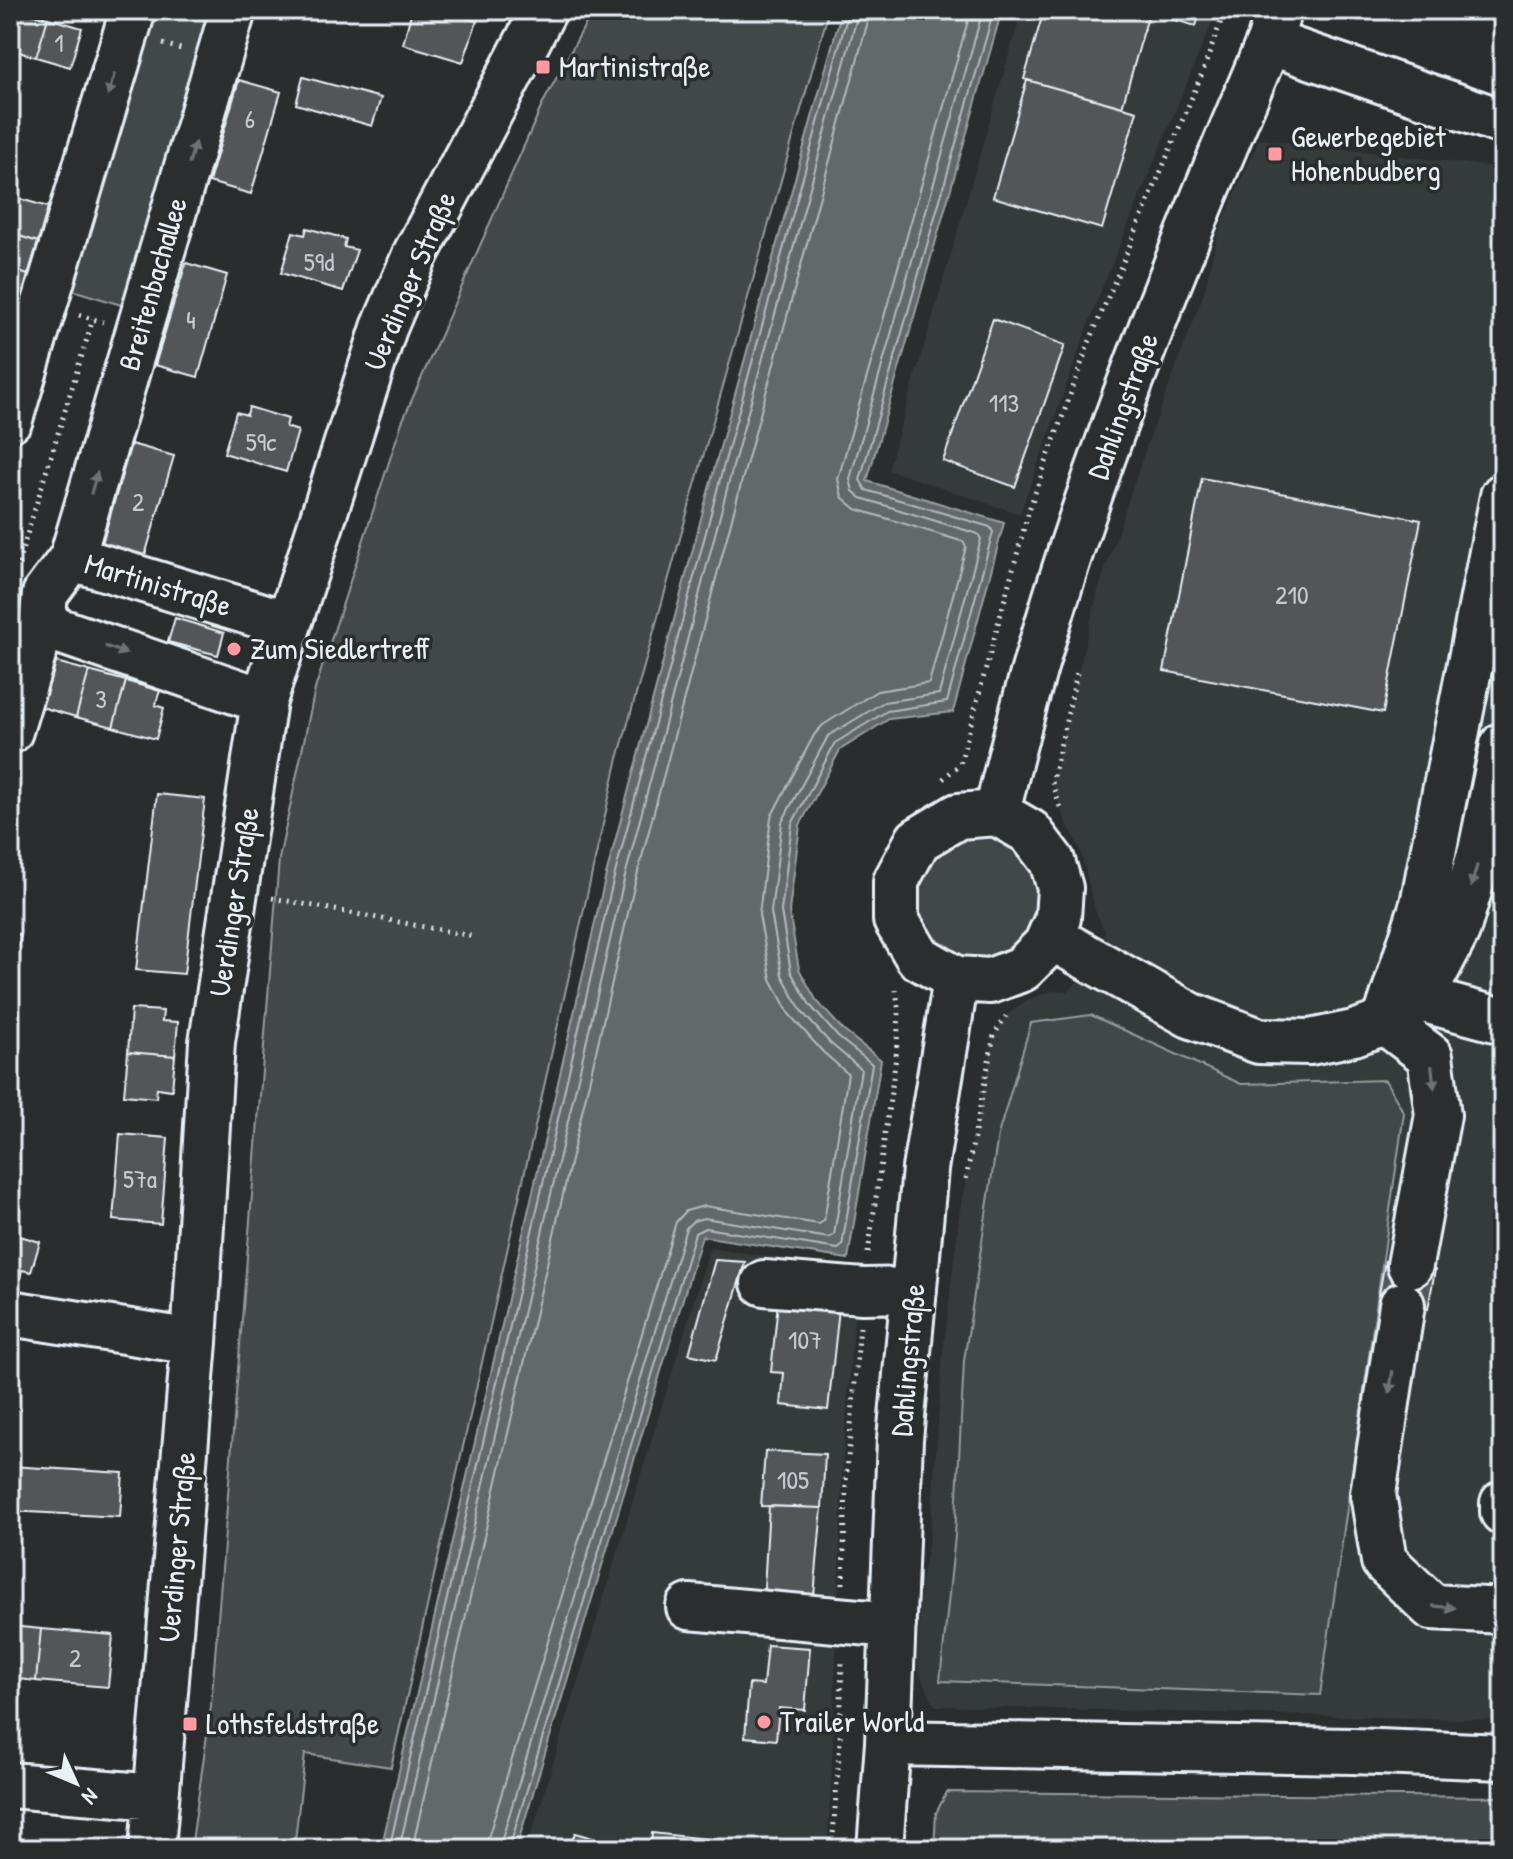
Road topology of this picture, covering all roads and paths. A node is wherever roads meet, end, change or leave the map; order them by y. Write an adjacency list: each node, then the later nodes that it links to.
1 (233, 10): 6 (street, Breitenbachallee)
2 (544, 10): 15 (street, Uerdinger Straße)
3 (1225, 10): 19 (path)
4 (130, 16): 6 (path); 8 (street, one-way to 8)
5 (1274, 26): 7 (street); 20 (street, Dahlingstraße)
6 (219, 61): 10 (street, Breitenbachallee, one-way to 6)
7 (1503, 122)
8 (45, 304): 9 (path); 11 (street)
9 (93, 319): 10 (path); 14 (path)
10 (139, 333): 13 (street, Breitenbachallee, one-way to 10)
11 (10, 419)
12 (1503, 496): 28 (street)
13 (72, 558): 14 (street, Martinistraße); 15 (street, Martinistraße)
14 (27, 599): 16 (street, one-way to 16); 17 (street)
15 (288, 624): 16 (street, Uerdinger Straße)
16 (264, 701): 21 (street, Uerdinger Straße)
17 (10, 731)
18 (1503, 745): 26 (street, one-way to 26)
19 (937, 785)
20 (997, 813): 23 (street); 24 (street)
21 (235, 892): 22 (path); 33 (street, Uerdinger Straße)
22 (472, 936)
23 (1051, 937): 24 (street); 28 (street)
24 (956, 979): 30 (street, Dahlingstraße)
25 (892, 980): 31 (path)
26 (1421, 999): 27 (street); 28 (street)
27 (1503, 1021)
28 (1385, 1022): 37 (street, one-way to 37)
29 (764, 1283): 31 (street)
30 (914, 1290): 31 (street); 39 (street, Dahlingstraße)
31 (863, 1291): 38 (path)
32 (10, 1313): 33 (street)
33 (194, 1342): 43 (street, Uerdinger Straße)
34 (1503, 1503): 35 (street)
35 (1503, 1512)
36 (689, 1607): 38 (street)
37 (1503, 1611)
38 (842, 1620): 39 (street); 45 (path)
39 (893, 1625): 40 (street, Dahlingstraße)
40 (888, 1743): 41 (street); 46 (street, Dahlingstraße)
41 (1503, 1757)
42 (10, 1785): 43 (street)
43 (156, 1797): 44 (street, Uerdinger Straße)
44 (152, 1849)
45 (832, 1849)
46 (880, 1849)

